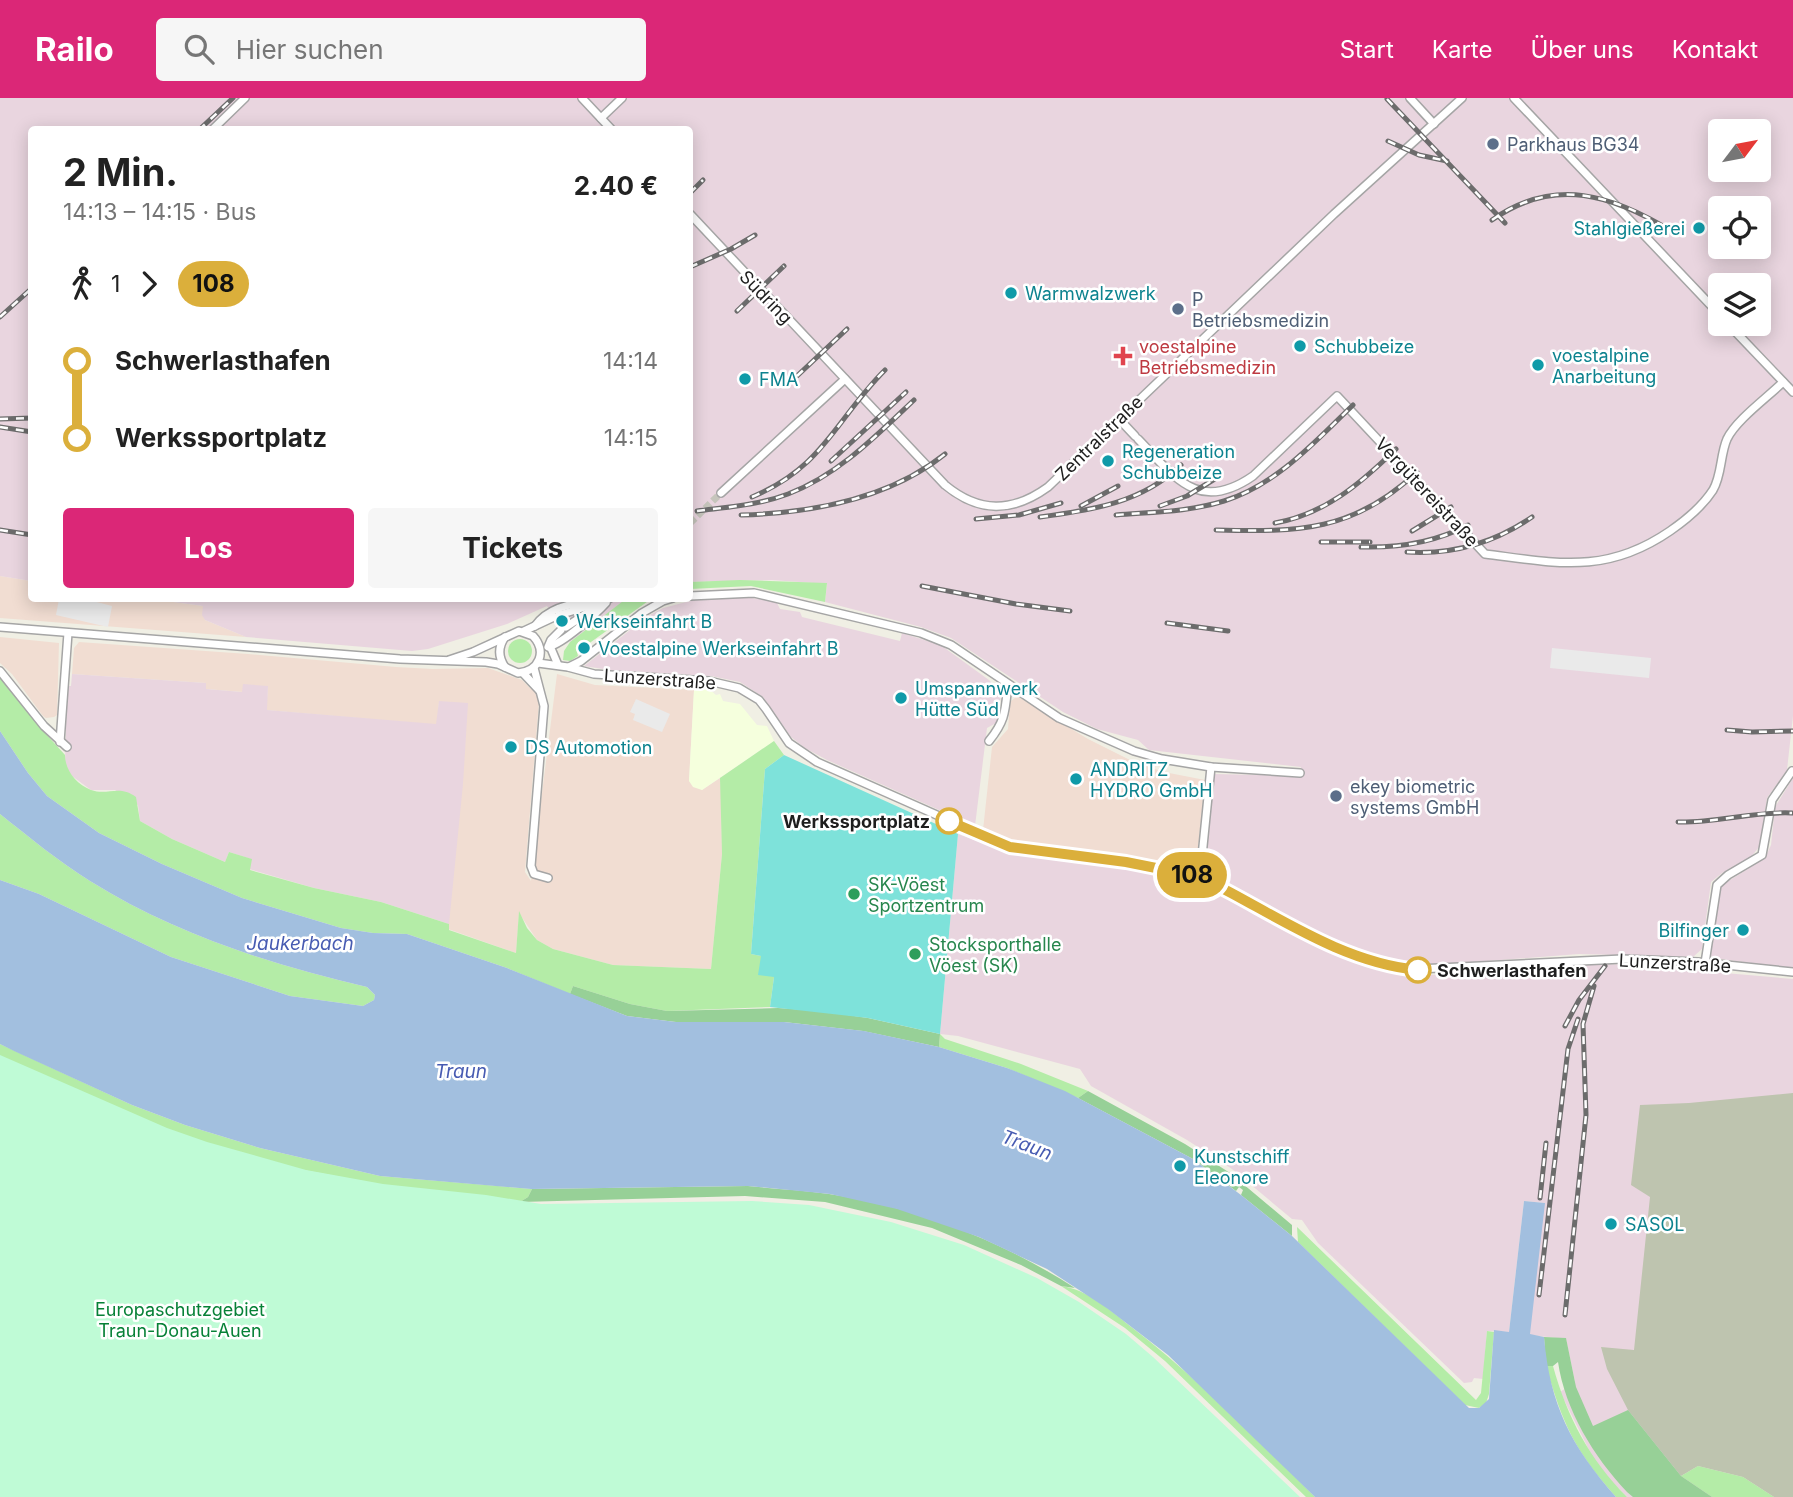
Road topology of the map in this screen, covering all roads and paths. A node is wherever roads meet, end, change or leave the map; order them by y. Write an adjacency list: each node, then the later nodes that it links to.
1 (245, 98): 9 (street)
2 (582, 98): 7 (street)
3 (622, 98): 7 (street)
4 (1409, 98): 8 (street)
5 (1462, 98): 8 (street, Zentralstraße)
6 (1514, 98): 12 (street)
7 (601, 118): 10 (street)
8 (1434, 124): 17 (street, Zentralstraße)
9 (216, 126)
10 (608, 126)
11 (693, 220): 14 (street, Südring)
12 (1708, 302)
13 (1739, 336): 15 (street)
14 (845, 379): 17 (street, Zentralstraße); 18 (street)
15 (1783, 382): 16 (street); 17 (street, Vergütereistraße)
16 (1793, 392)
17 (1119, 419)
18 (721, 493)
19 (693, 596): 41 (street)
20 (590, 602): 25 (street)
21 (599, 602): 25 (street)
22 (602, 602): 30 (street)
23 (604, 602): 30 (street)
24 (664, 602): 37 (street, Lunzerstraße)
25 (535, 626): 27 (street)
26 (0, 627): 28 (street)
27 (524, 631): 29 (street); 31 (street, Lunzerstraße)
28 (68, 632): 32 (street); 38 (street)
29 (505, 637): 32 (street); 36 (street)
30 (550, 646): 31 (street); 34 (street)
31 (541, 651): 33 (street); 34 (street, Lunzerstraße)
32 (449, 660): 36 (street)
33 (536, 665): 35 (street, Lunzerstraße); 39 (street); 40 (street)
34 (558, 665): 35 (street, Lunzerstraße); 37 (street, Lunzerstraße)
35 (549, 666): 40 (street)
36 (505, 667): 39 (street)
37 (568, 667): 47 (street, Lunzerstraße)
38 (0, 671)
39 (523, 673): 42 (street)
40 (538, 676): 42 (street)
41 (1008, 684): 43 (street); 44 (street)
42 (542, 694): 48 (street)
43 (989, 741)
44 (1211, 767): 46 (street); 47 (street)
45 (1792, 771): 49 (street)
46 (1300, 773)
47 (1203, 873): 49 (street, Lunzerstraße)
48 (548, 878)
49 (1705, 963): 50 (street, Lunzerstraße)
50 (1793, 972)

